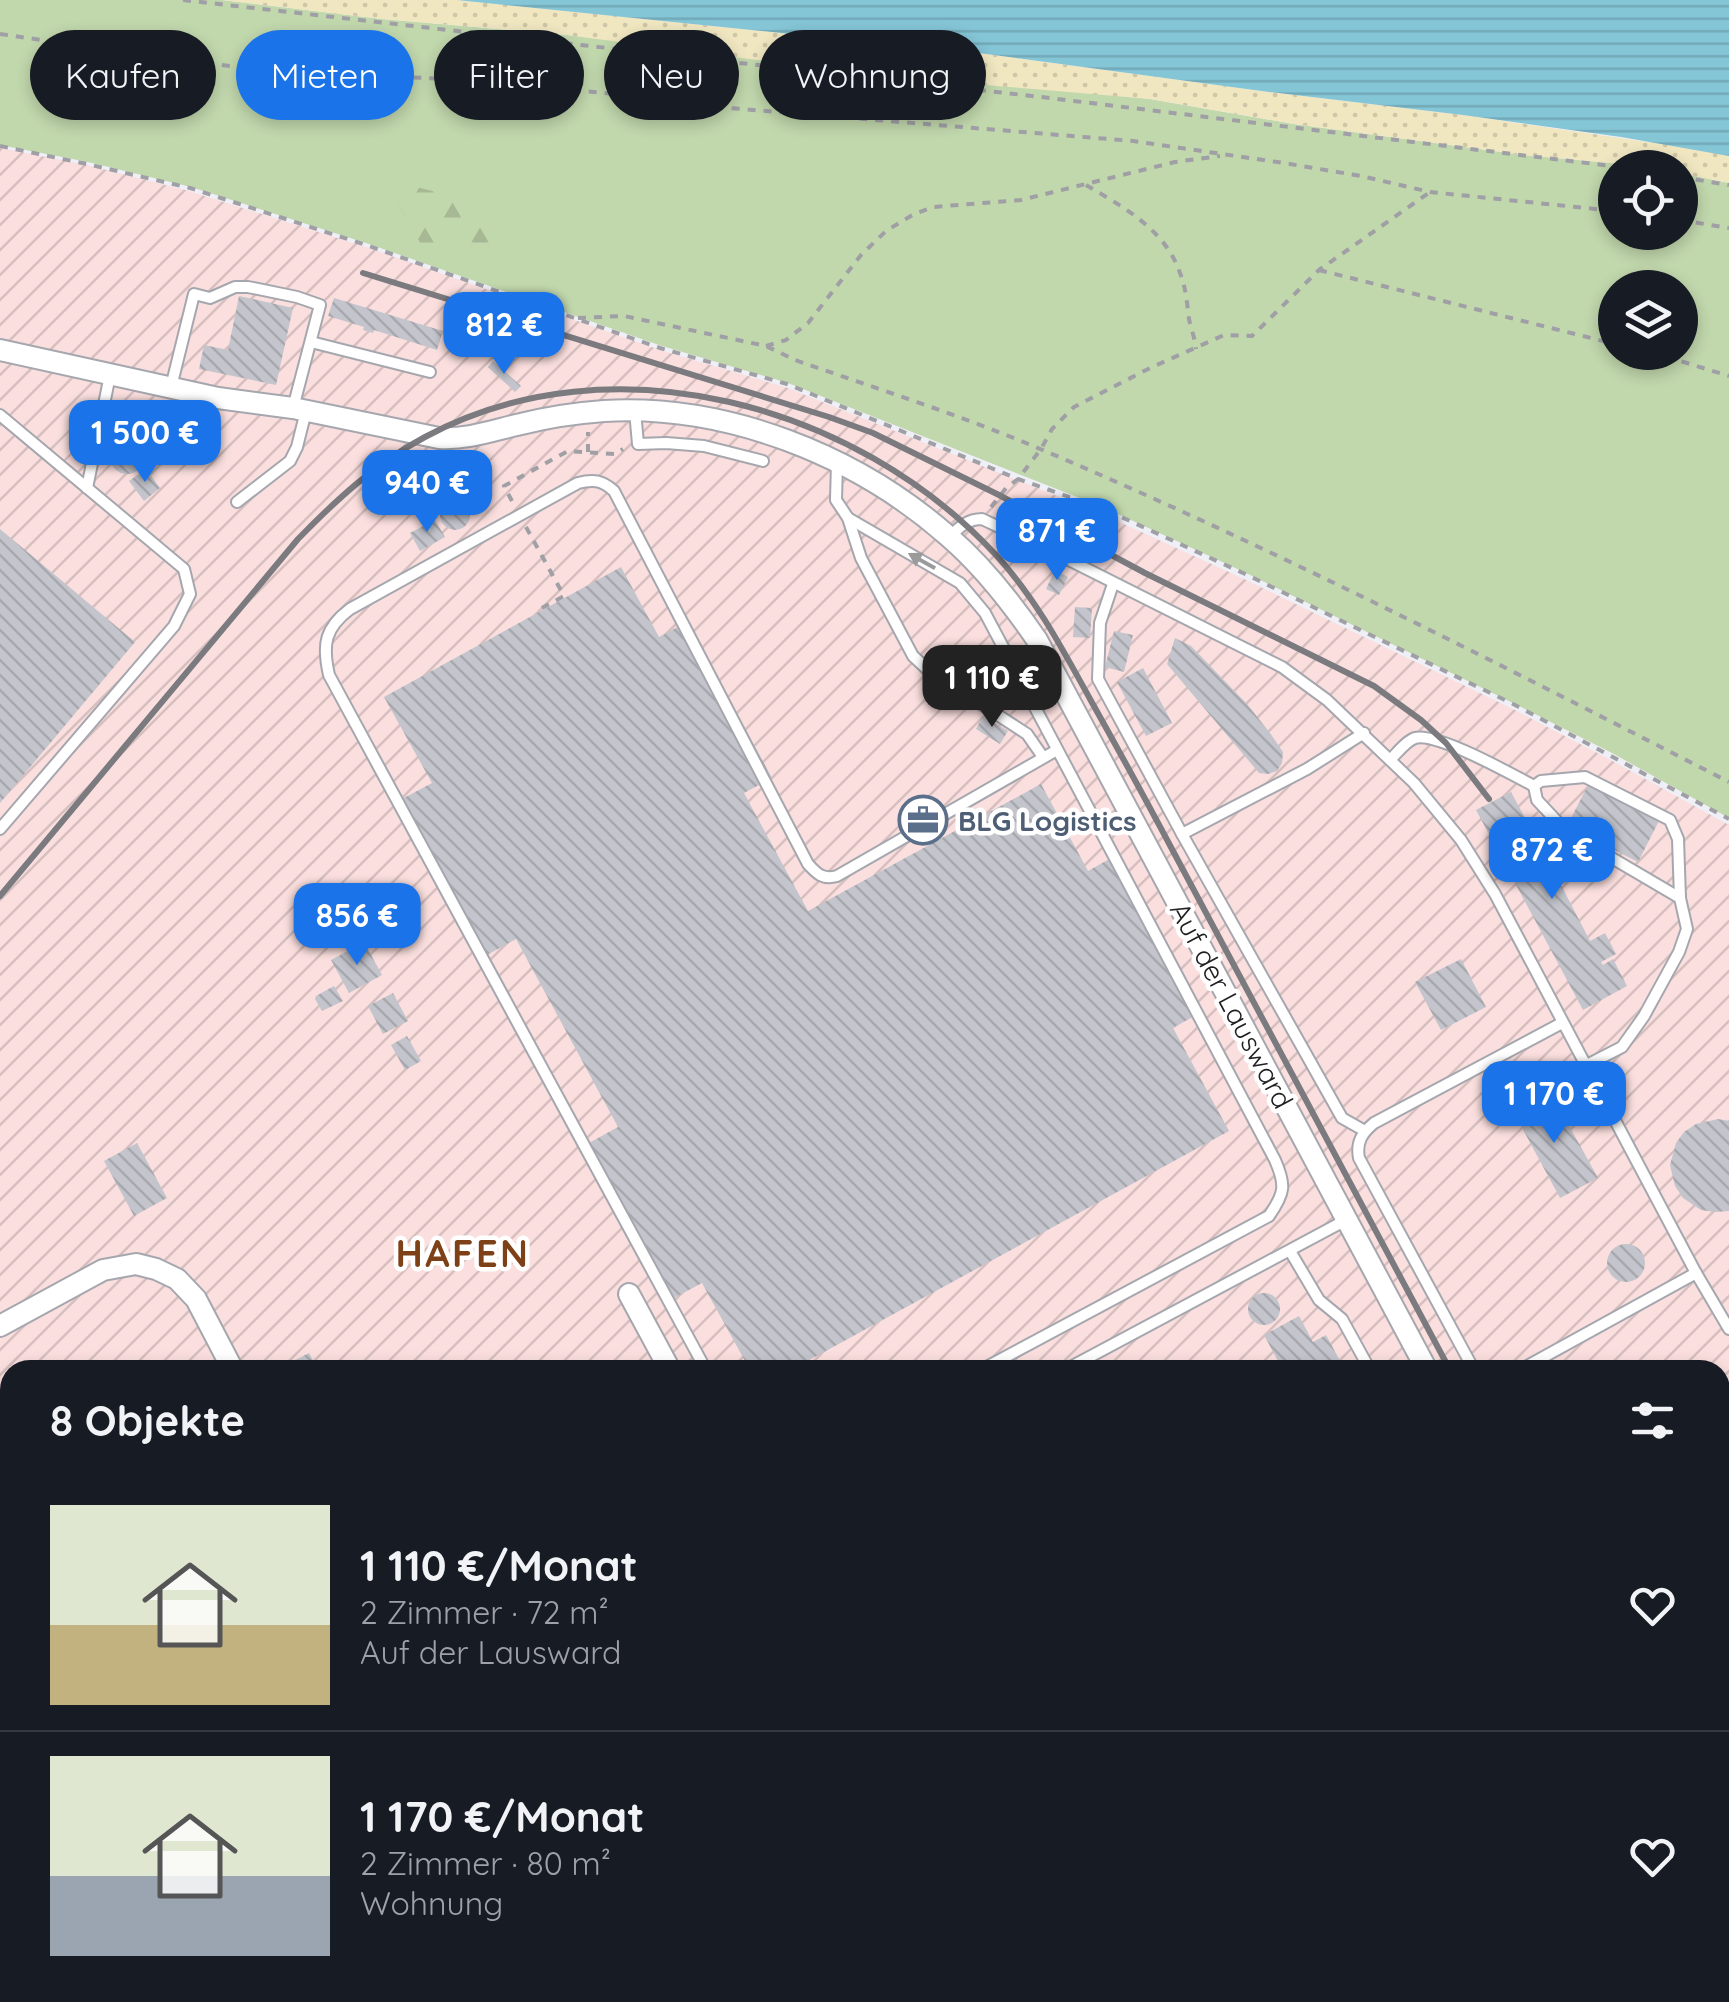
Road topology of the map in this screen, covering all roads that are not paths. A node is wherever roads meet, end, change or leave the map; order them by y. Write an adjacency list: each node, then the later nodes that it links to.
1 (310, 342): 3 (lane); 5 (lane); 6 (lane)
2 (0, 350): 4 (street, Auf der Lausward)
3 (430, 372)
4 (110, 374): 5 (street, Auf der Lausward); 11 (lane)
5 (170, 388): 6 (street, Auf der Lausward)
6 (300, 409): 7 (street, Auf der Lausward); 12 (lane)
7 (635, 410): 9 (lane); 10 (street, Auf der Lausward)
8 (0, 415): 11 (lane)
9 (763, 461)
10 (837, 462): 13 (lane); 14 (street, Auf der Lausward)
11 (87, 488): 21 (lane)
12 (236, 502)
13 (848, 518): 17 (lane, one-way to 13); 18 (lane)
14 (950, 537): 15 (lane); 27 (street, Auf der Lausward)
15 (1113, 584): 16 (lane); 22 (lane)
16 (1364, 733): 19 (lane); 22 (lane)
17 (1057, 750): 18 (lane); 36 (lane)
18 (1043, 758): 35 (lane)
19 (1391, 759): 20 (lane); 24 (lane)
20 (1534, 786): 23 (lane); 23 (lane)
21 (0, 829)
22 (1182, 834): 26 (lane)
23 (1680, 898): 25 (lane)
24 (1562, 1023): 25 (lane); 26 (lane)
25 (1587, 1065): 29 (lane)
26 (1365, 1131): 40 (lane)
27 (1347, 1220): 28 (lane); 39 (street, Auf der Lausward)
28 (1290, 1251): 37 (lane); 38 (lane)
29 (1696, 1273): 32 (lane); 41 (lane)
30 (629, 1294): 34 (street)
31 (0, 1326): 33 (street)
32 (1729, 1329)
33 (229, 1360)
34 (665, 1360)
35 (701, 1360)
36 (1000, 1360)
37 (1084, 1360)
38 (1365, 1360)
39 (1422, 1360)
40 (1469, 1360)
41 (1538, 1360)

